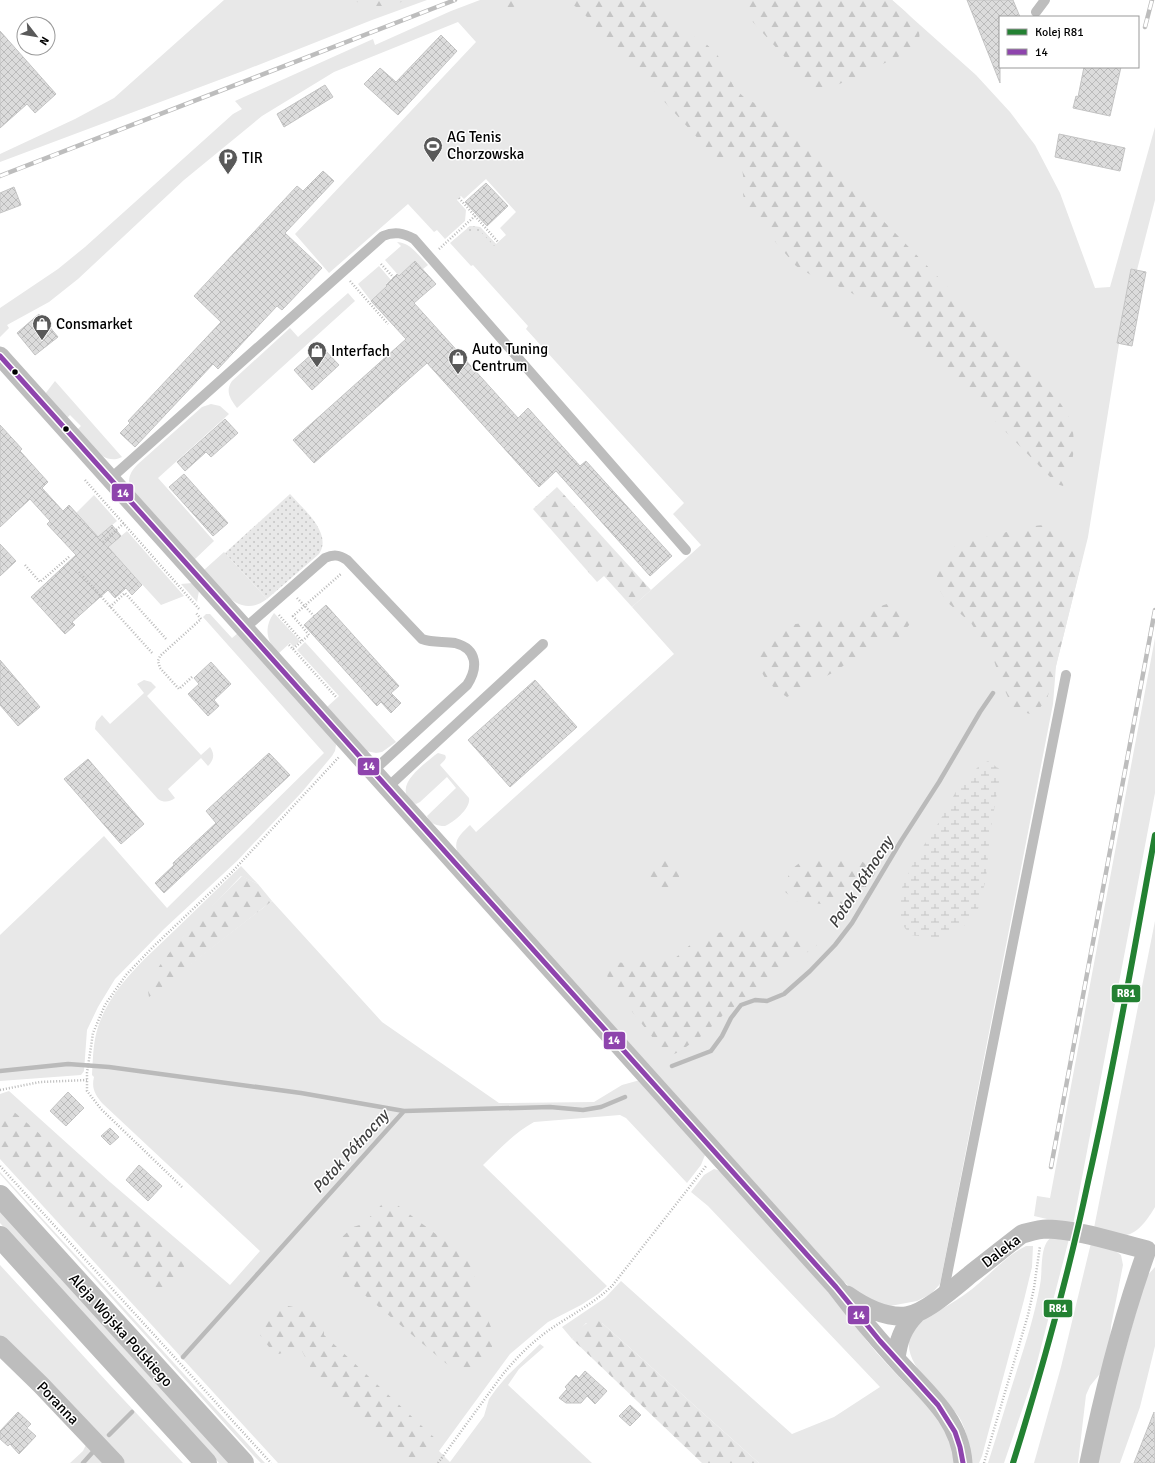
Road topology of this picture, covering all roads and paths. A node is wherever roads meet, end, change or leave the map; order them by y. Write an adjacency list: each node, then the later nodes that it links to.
1 (1045, 0): 2 (lane)
2 (1036, 12)
3 (459, 198): 4 (path)
4 (475, 216): 5 (path); 6 (path)
5 (498, 242)
6 (430, 257): 8 (lane); 16 (lane)
7 (381, 264): 9 (path)
8 (342, 272): 10 (path); 12 (lane)
9 (394, 278)
10 (388, 324)
11 (0, 356): 12 (street)
12 (110, 479): 28 (street)
13 (84, 480): 14 (path)
14 (124, 524): 15 (path); 25 (path)
15 (103, 542)
16 (686, 550)
17 (70, 556): 18 (path)
18 (25, 565)
19 (352, 565): 21 (lane); 23 (path); 39 (lane)
20 (79, 572): 24 (path)
21 (289, 590): 22 (lane); 23 (path)
22 (270, 606): 28 (lane); 30 (path)
23 (305, 606): 27 (path); 30 (path)
24 (110, 607): 29 (path); 34 (path)
25 (200, 610)
26 (196, 613): 36 (path)
27 (314, 616)
28 (245, 628): 38 (street)
29 (167, 640)
30 (302, 641): 33 (path)
31 (542, 644): 40 (lane)
32 (289, 645): 33 (path)
33 (293, 649): 37 (path)
34 (153, 654)
35 (1066, 675): 50 (lane)
36 (192, 677)
37 (337, 698)
38 (351, 746): 39 (street); 41 (path)
39 (373, 771): 40 (street)
40 (388, 788): 43 (street)
41 (87, 1080): 42 (path); 45 (path)
42 (0, 1090)
43 (716, 1153): 49 (street); 58 (path)
44 (0, 1166): 57 (path)
45 (182, 1187)
46 (0, 1196): 56 (main road, Aleja Wojska Polskiego)
47 (1042, 1230): 50 (street, Daleka); 60 (path); 61 (street, Daleka)
48 (0, 1237): 55 (main road, Aleja Wojska Polskiego)
49 (836, 1287): 51 (street); 53 (street)
50 (943, 1296): 51 (street, Daleka)
51 (916, 1314): 53 (street, Daleka)
52 (0, 1345): 54 (street, Poranna)
53 (896, 1359): 59 (street)
54 (115, 1463)
55 (206, 1463)
56 (243, 1463)
57 (271, 1463)
58 (438, 1463)
59 (963, 1463)
60 (984, 1463)
61 (1089, 1463)

